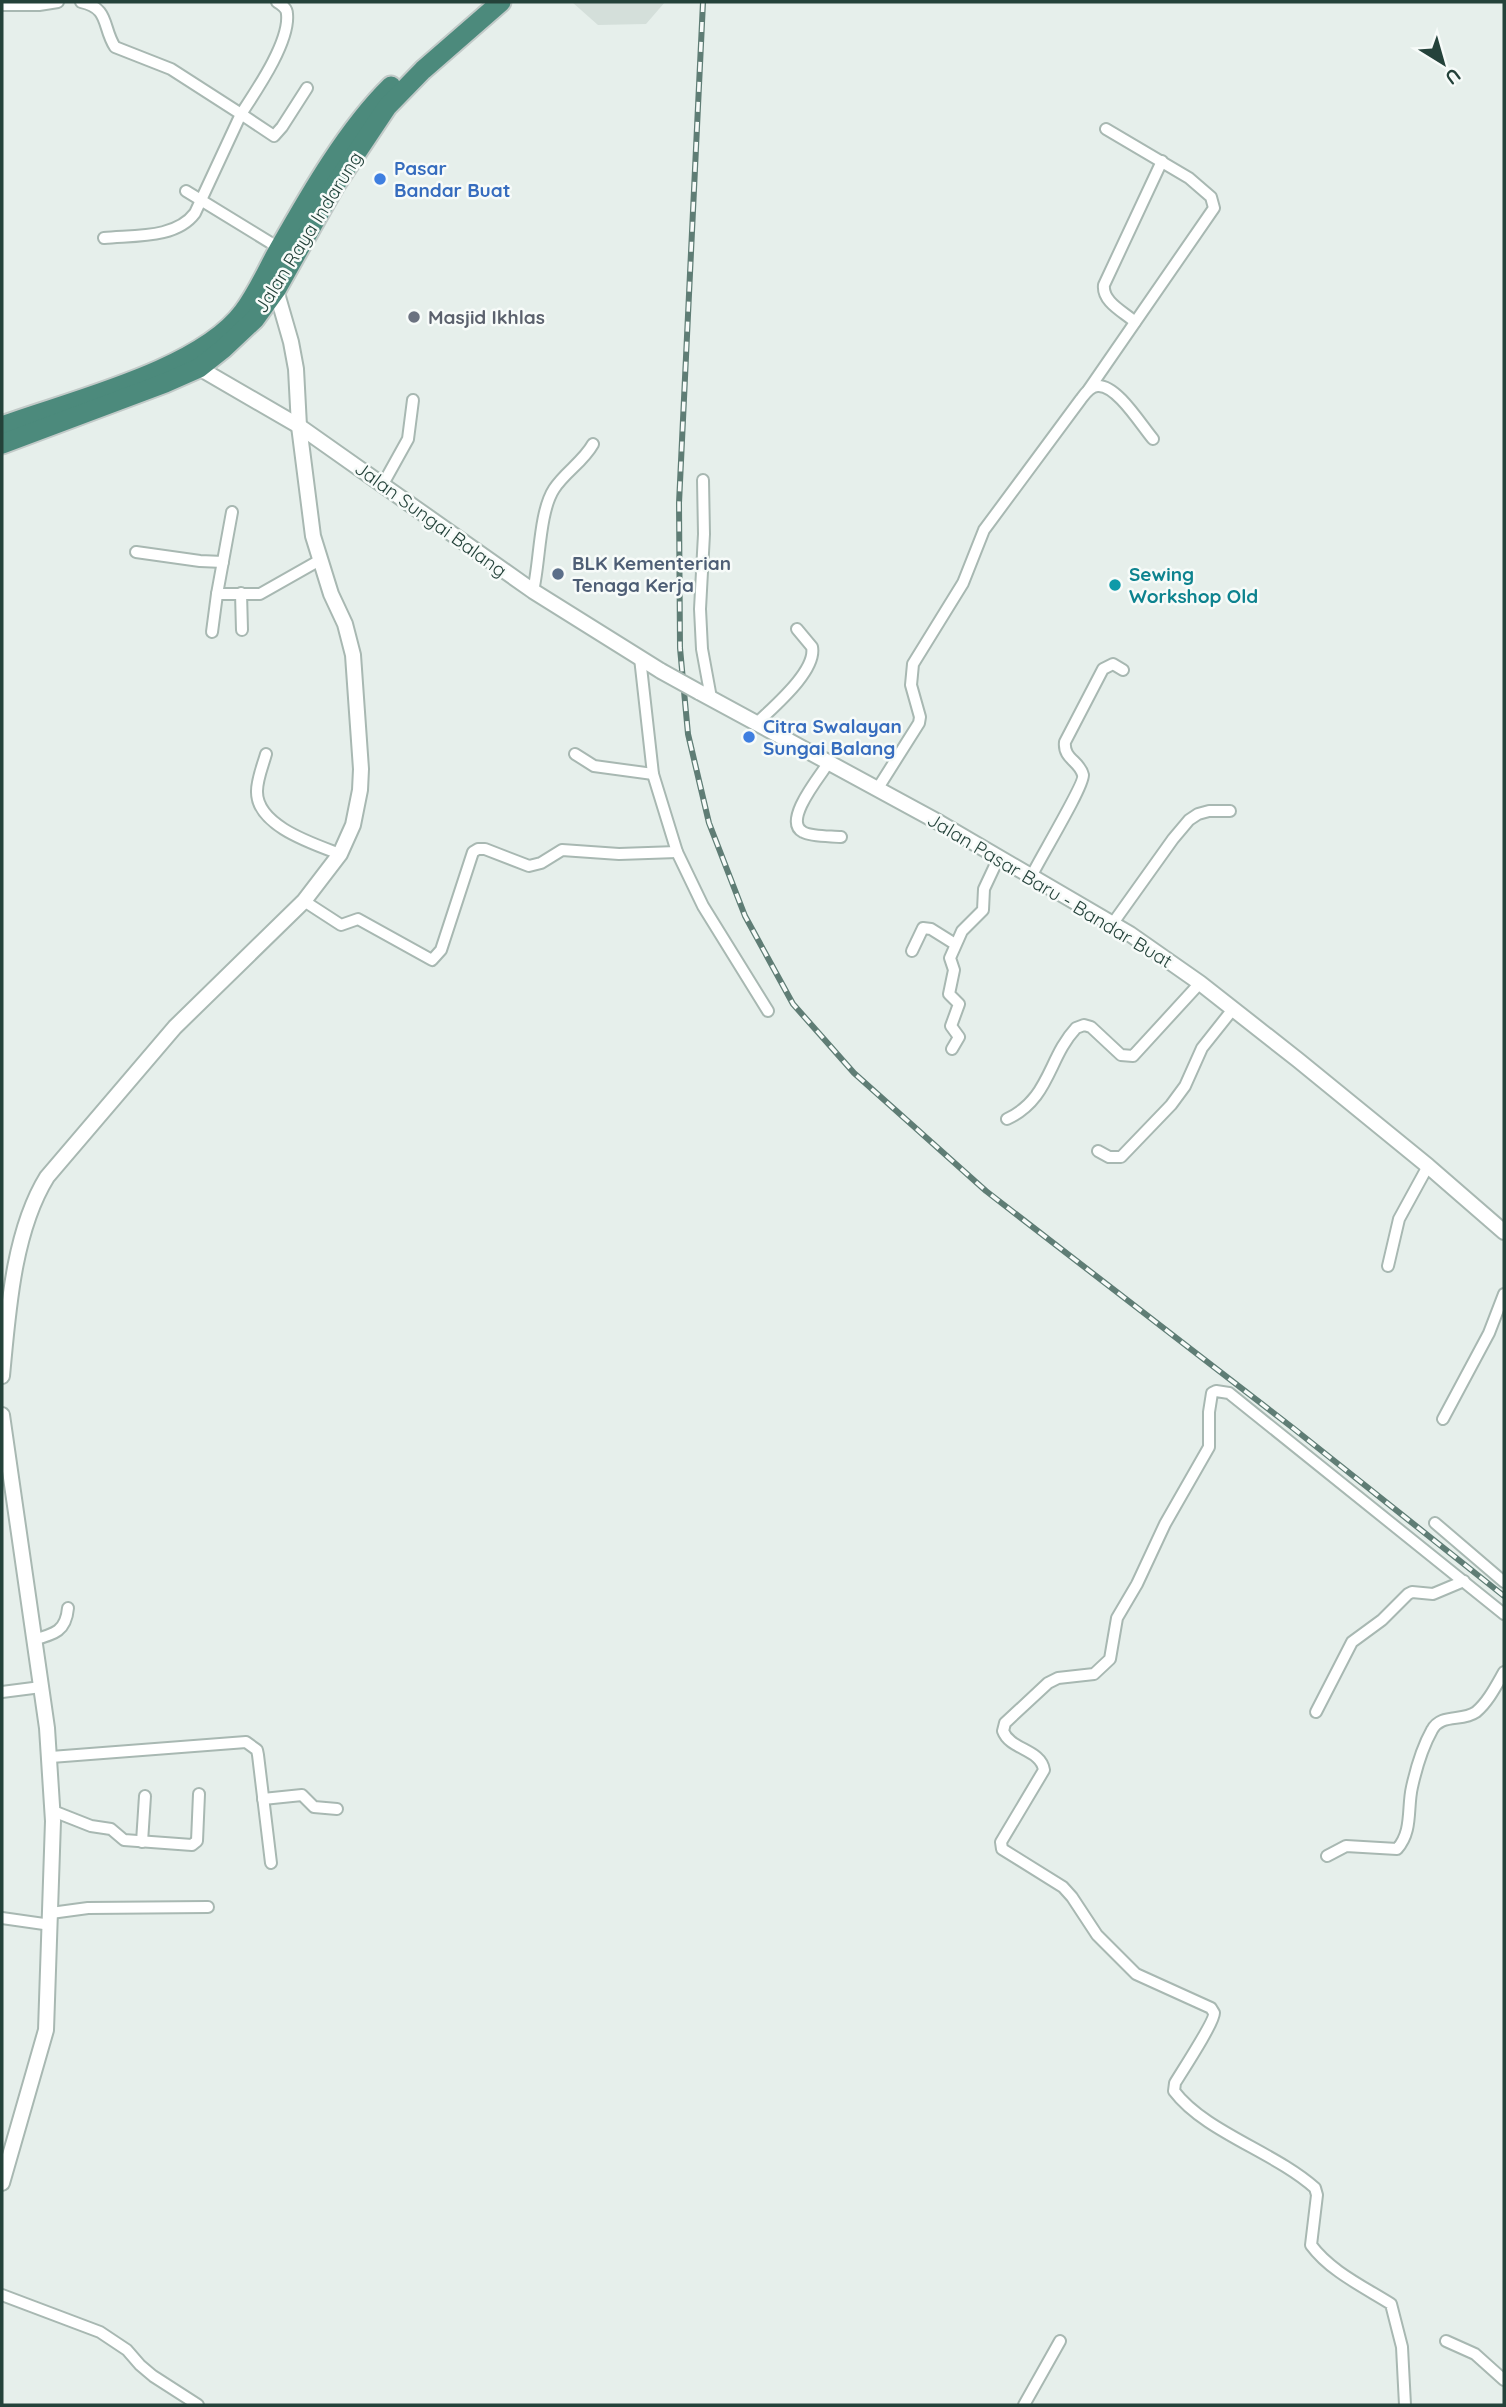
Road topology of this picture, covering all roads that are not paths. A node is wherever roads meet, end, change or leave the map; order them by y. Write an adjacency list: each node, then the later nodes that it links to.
1 (58, 2): 6 (street)
2 (81, 2): 8 (street)
3 (277, 2): 8 (street)
4 (483, 2): 14 (highway, Jalan Raya Indarung)
5 (501, 2): 15 (highway, Jalan Raya Indarung)
6 (2, 5)
7 (307, 88): 8 (street)
8 (241, 114): 12 (street)
9 (1106, 130): 10 (street)
10 (1162, 161): 16 (street); 16 (street)
11 (186, 191): 12 (street)
12 (201, 200): 13 (street); 14 (street)
13 (104, 238)
14 (279, 248): 20 (highway, Jalan Raya Indarung)
15 (276, 290): 17 (highway, Jalan Raya Indarung); 21 (street)
16 (1135, 322): 18 (street)
17 (199, 368): 21 (street, Jalan Sungai Balang); 23 (highway, Jalan Raya Indarung)
18 (1089, 390): 22 (street); 45 (street)
19 (413, 400): 26 (street)
20 (2, 426)
21 (299, 426): 26 (street, Jalan Sungai Balang); 29 (street)
22 (1153, 439)
23 (2, 444)
24 (593, 444): 31 (street)
25 (703, 480): 39 (street)
26 (383, 484): 31 (street, Jalan Sungai Balang)
27 (232, 512): 30 (street)
28 (136, 552): 30 (street)
29 (320, 560): 32 (street); 49 (street)
30 (223, 562): 33 (street)
31 (533, 592): 37 (street, Jalan Sungai Balang)
32 (241, 593): 33 (street); 35 (street)
33 (217, 594): 36 (street)
34 (797, 629): 40 (street)
35 (242, 630)
36 (212, 632)
37 (640, 659): 39 (street, Jalan Sungai Balang, bridge); 44 (street)
38 (1123, 670): 51 (street)
39 (705, 695): 40 (street, Jalan Pasar Baru - Bandar Buat)
40 (757, 723): 43 (street, Jalan Pasar Baru - Bandar Buat)
41 (266, 754): 49 (street)
42 (575, 754): 44 (street)
43 (829, 762): 45 (street, Jalan Pasar Baru - Bandar Buat); 47 (street)
44 (653, 774): 48 (street)
45 (878, 788): 50 (street, Jalan Pasar Baru - Bandar Buat)
46 (1230, 811): 53 (street)
47 (841, 838)
48 (677, 852): 52 (street); 58 (street)
49 (340, 854): 52 (street)
50 (999, 857): 51 (street, Jalan Pasar Baru - Bandar Buat); 54 (street)
51 (1032, 875): 53 (street, Jalan Pasar Baru - Bandar Buat)
52 (304, 901): 66 (street)
53 (1112, 923): 56 (street, Jalan Pasar Baru - Bandar Buat)
54 (955, 944): 55 (street); 59 (street)
55 (912, 951)
56 (1200, 983): 57 (street, Jalan Pasar Baru - Bandar Buat); 60 (street)
57 (1233, 1009): 61 (street); 62 (street, Jalan Pasar Baru - Bandar Buat)
58 (768, 1010)
59 (952, 1049)
60 (1007, 1119)
61 (1098, 1150)
62 (1428, 1166): 63 (street, Jalan Pasar Baru - Bandar Buat); 64 (street)
63 (1504, 1232)
64 (1388, 1266)
65 (1504, 1294): 69 (street)
66 (2, 1370): 67 (street)
67 (2, 1376)
68 (2, 1415): 75 (street)
69 (1443, 1419)
70 (1435, 1523): 72 (street)
71 (1464, 1581): 74 (street); 79 (street); 99 (street)
72 (1504, 1583)
73 (68, 1608): 75 (street)
74 (1504, 1615)
75 (33, 1640): 77 (street)
76 (1504, 1672): 87 (street)
77 (41, 1687): 78 (street); 80 (street)
78 (2, 1692)
79 (1316, 1712)
80 (51, 1757): 83 (street); 85 (street)
81 (199, 1794): 86 (street)
82 (145, 1796): 86 (street)
83 (264, 1799): 84 (street); 88 (street)
84 (337, 1809)
85 (52, 1811): 86 (street); 91 (street)
86 (142, 1842)
87 (1327, 1856)
88 (271, 1863)
89 (208, 1907): 91 (street)
90 (2, 1918): 91 (street)
91 (51, 1919): 92 (street)
92 (2, 2183)
93 (2, 2295): 97 (street)
94 (1060, 2341): 98 (street)
95 (1446, 2341): 96 (street)
96 (1504, 2380)
97 (198, 2405)
98 (1024, 2405)
99 (1405, 2405)

